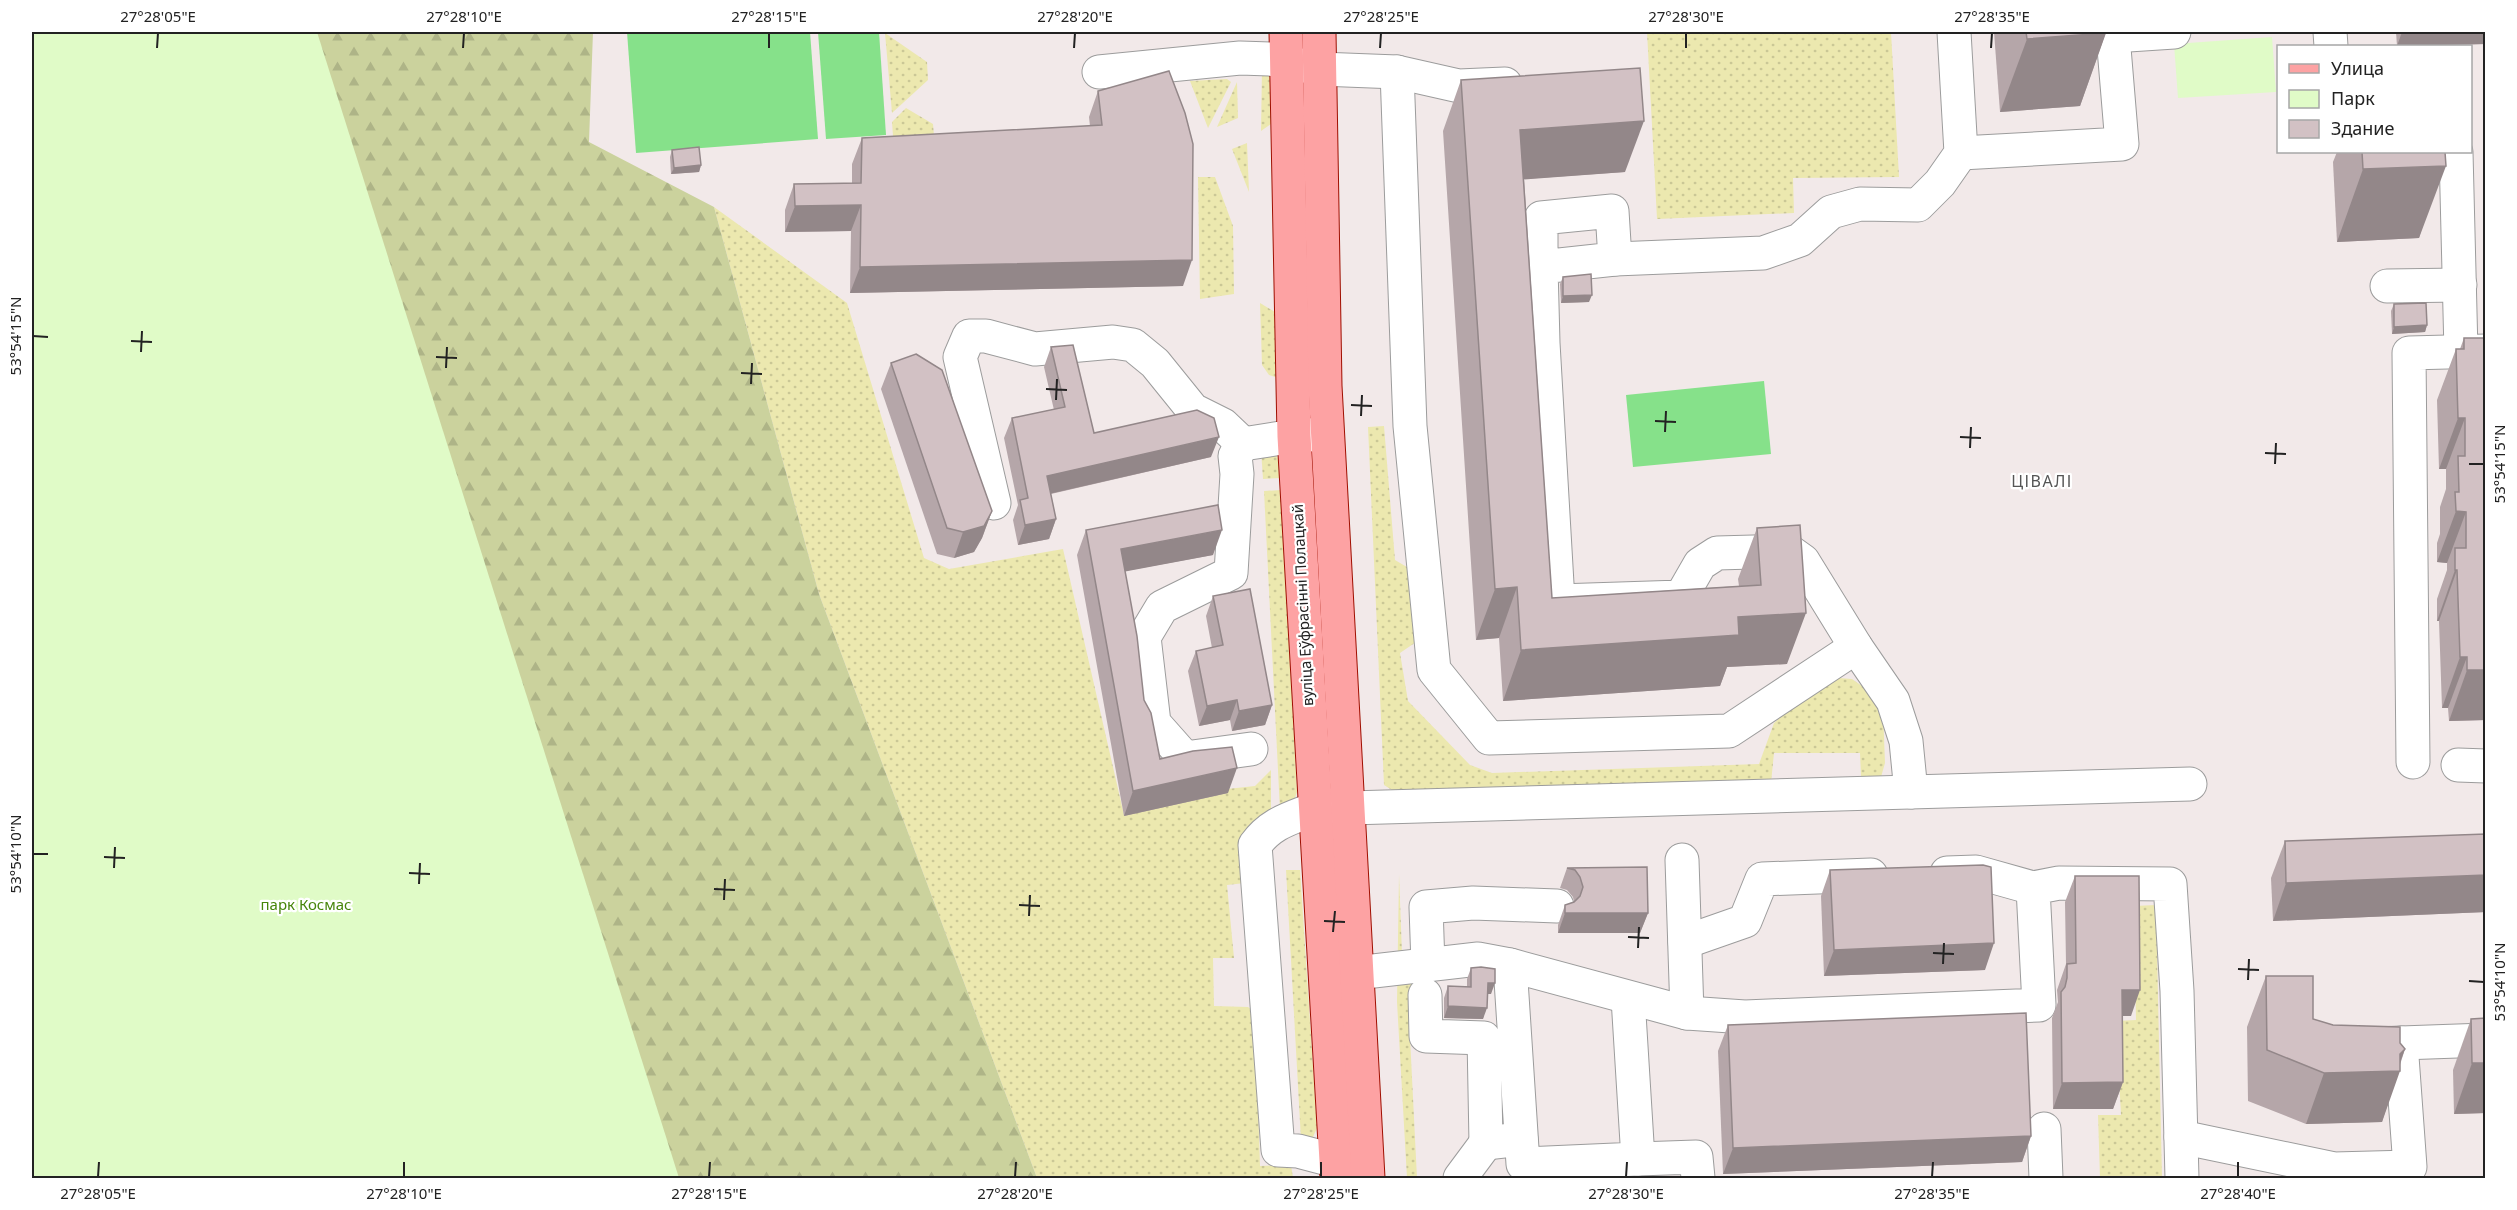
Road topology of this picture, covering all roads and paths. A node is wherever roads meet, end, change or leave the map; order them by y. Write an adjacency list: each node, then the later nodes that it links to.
1 (1319, 32): 6 (main road)
2 (1954, 32): 10 (lane)
3 (2174, 32): 4 (lane)
4 (2112, 34): 10 (lane)
5 (1286, 47): 6 (lane); 7 (lane); 18 (main road, вуліца Еўфрасінні Полацкай)
6 (1320, 69): 8 (lane); 17 (main road)
7 (1099, 72)
8 (1397, 72): 9 (lane); 21 (lane)
9 (1531, 83)
10 (1961, 153): 12 (lane)
11 (2456, 153): 14 (lane)
12 (1615, 259): 13 (lane); 13 (lane)
13 (1541, 267): 21 (lane)
14 (2460, 285): 15 (lane); 16 (lane)
15 (2387, 286)
16 (2473, 352): 23 (lane)
17 (1328, 434): 18 (lane); 26 (main road)
18 (1294, 435): 19 (lane); 27 (main road, вуліца Еўфрасінні Полацкай)
19 (1243, 444): 20 (lane); 22 (lane)
20 (993, 502)
21 (1856, 647): 25 (lane)
22 (1251, 749)
23 (2413, 762)
24 (2190, 784): 25 (lane)
25 (1911, 792): 26 (lane)
26 (1347, 808): 27 (lane); 33 (main road)
27 (1314, 809): 46 (main road, вуліца Еўфрасінні Полацкай); 46 (lane)
28 (1682, 860): 31 (lane)
29 (2032, 888): 31 (lane); 36 (lane); 42 (lane)
30 (1557, 906): 34 (lane)
31 (1685, 942): 36 (lane)
32 (1510, 964): 34 (lane); 35 (lane); 37 (lane)
33 (1356, 973): 34 (lane); 47 (main road)
34 (1426, 980): 37 (lane)
35 (1628, 998): 36 (lane); 45 (lane)
36 (1687, 1013)
37 (1499, 1037): 43 (lane); 44 (lane)
38 (2486, 1040): 39 (lane)
39 (2402, 1043): 40 (lane); 42 (lane)
40 (2327, 1046)
41 (2044, 1129): 50 (lane)
42 (2181, 1137): 51 (lane)
43 (1521, 1140): 44 (lane); 45 (lane)
44 (1486, 1143): 48 (lane)
45 (1638, 1159): 49 (lane)
46 (1337, 1170)
47 (1368, 1179)
48 (1460, 1179)
49 (1698, 1179)
50 (2046, 1179)
51 (2181, 1179)

